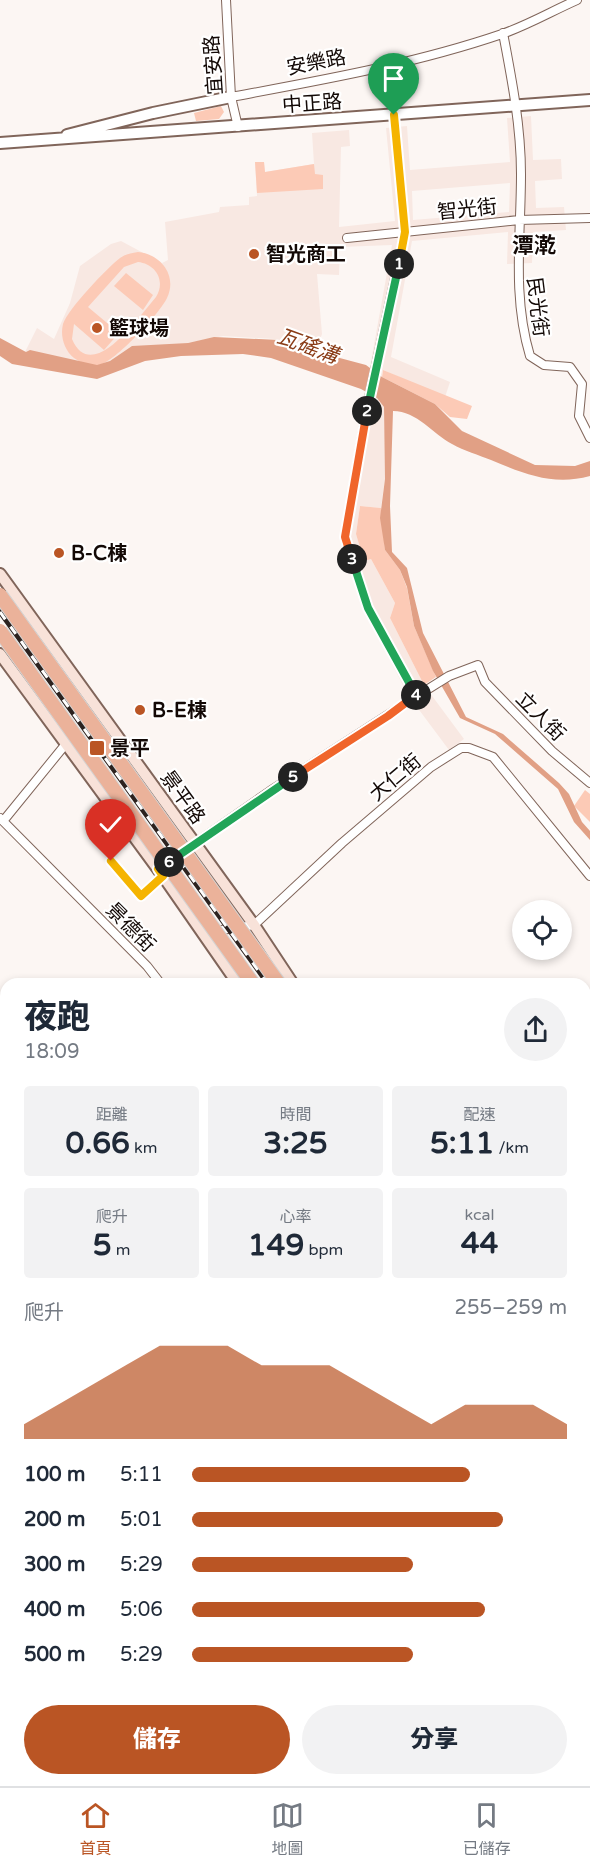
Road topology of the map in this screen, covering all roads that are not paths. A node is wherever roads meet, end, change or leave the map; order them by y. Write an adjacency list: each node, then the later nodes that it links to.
1 (226, 0): 4 (street, 宜安路)
2 (577, 0): 3 (street, 安樂路)
3 (503, 33): 4 (street, 安樂路); 6 (street, 民光街)
4 (231, 97): 8 (street, 宜安路); 9 (street)
5 (590, 100): 6 (street, 中正路)
6 (516, 105): 7 (street, 中正路); 12 (street, 民光街)
7 (394, 115): 8 (street, 中正路); 13 (street)
8 (238, 127): 9 (street, 中正路)
9 (55, 140): 10 (street, 中正路)
10 (0, 143)
11 (590, 218): 12 (street, 智光街)
12 (519, 220): 13 (street, 智光街); 15 (street, 民光街)
13 (405, 232): 14 (street, 智光街); 20 (street)
14 (347, 238)
15 (590, 438)
16 (0, 574): 24 (main road, 景平路)
17 (0, 595): 33 (highway, bridge)
18 (0, 631): 32 (highway, bridge)
19 (0, 654): 21 (main road)
20 (417, 696): 22 (street, 立人街); 24 (street)
21 (65, 745): 23 (street); 26 (main road)
22 (590, 783)
23 (2, 819): 30 (street, 景德街)
24 (196, 845): 26 (street); 28 (main road, 景平路)
25 (111, 861): 26 (street)
26 (161, 873): 29 (main road)
27 (590, 876): 28 (street, 大仁街)
28 (254, 925): 29 (street); 34 (main road, 景平路)
29 (202, 933): 31 (main road)
30 (156, 978)
31 (234, 978)
32 (249, 978)
33 (275, 978)
34 (289, 978)

